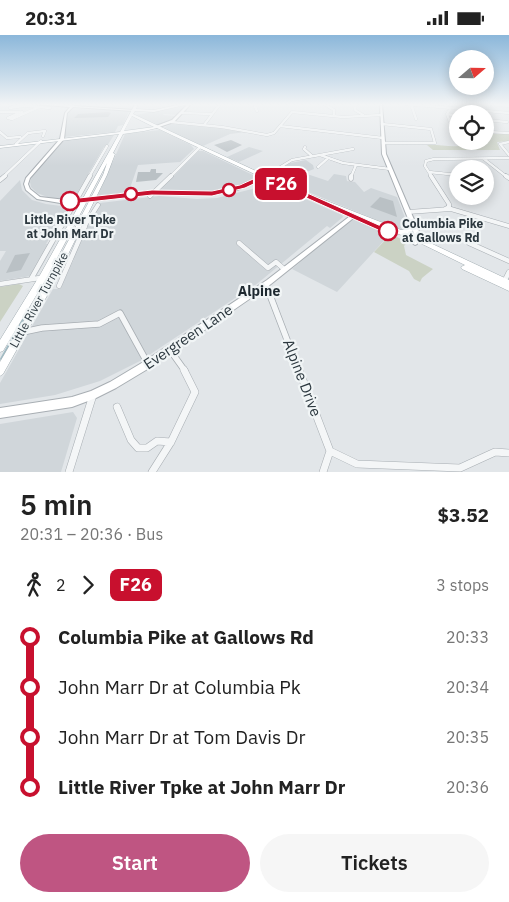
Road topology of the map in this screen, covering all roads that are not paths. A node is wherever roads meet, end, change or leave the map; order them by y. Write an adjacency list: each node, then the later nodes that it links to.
1 (64, 124): 19 (street)
2 (127, 124): 15 (main road, Little River Turnpike)
3 (153, 124): 10 (main road)
4 (165, 124): 10 (street)
5 (197, 124): 8 (street)
6 (382, 124): 21 (street)
7 (386, 124): 21 (street)
8 (204, 125): 9 (street)
9 (280, 126): 21 (street)
10 (158, 127): 11 (main road); 12 (main road)
11 (163, 129): 12 (main road); 27 (main road)
12 (146, 130): 15 (main road)
13 (0, 132): 18 (street)
14 (494, 132): 16 (street)
15 (122, 133): 19 (main road); 25 (main road, Little River Turnpike)
16 (509, 133)
17 (43, 136): 18 (street)
18 (20, 137): 23 (street)
19 (62, 139): 20 (main road); 47 (street)
20 (40, 141): 23 (main road); 45 (street)
21 (383, 141): 38 (street)
22 (509, 142): 32 (street)
23 (16, 144): 26 (main road)
24 (108, 146): 47 (street)
25 (114, 146): 36 (main road, Little River Turnpike); 41 (main road, Little River Turnpike)
26 (0, 147)
27 (200, 147): 42 (main road); 46 (street)
28 (305, 147): 31 (street)
29 (353, 149): 30 (street)
30 (320, 155): 31 (street); 34 (street)
31 (312, 156): 42 (street)
32 (509, 156): 33 (street)
33 (483, 158): 39 (street); 43 (street)
34 (327, 159): 35 (street); 37 (street)
35 (356, 165): 38 (street); 44 (street)
36 (104, 166): 41 (main road); 48 (main road, Little River Turnpike)
37 (318, 167)
38 (390, 169): 54 (street)
39 (430, 172): 40 (street); 49 (street)
40 (449, 174)
41 (105, 175): 48 (main road, Little River Turnpike)
42 (264, 177): 46 (street); 55 (main road)
43 (509, 178)
44 (351, 179)
45 (0, 180)
46 (151, 194): 48 (street)
47 (76, 201): 48 (street); 67 (street)
48 (92, 201): 65 (main road, Little River Turnpike); 66 (main road, Little River Turnpike); 71 (street)
49 (449, 204)
50 (449, 205): 52 (street)
51 (451, 205): 53 (street)
52 (445, 209): 53 (street); 54 (street)
53 (460, 211): 57 (street)
54 (408, 212): 56 (street)
55 (354, 215): 58 (main road); 59 (main road); 63 (street, Evergreen Lane)
56 (413, 224): 58 (main road); 59 (street)
57 (509, 225)
58 (400, 232): 59 (main road)
59 (416, 241): 70 (main road)
60 (239, 243): 63 (street)
61 (468, 243): 62 (street)
62 (509, 261)
63 (284, 269): 69 (street, Evergreen Lane)
64 (509, 272): 70 (street)
65 (53, 276): 66 (street); 72 (main road, Little River Turnpike)
66 (43, 277): 67 (street); 73 (main road, Little River Turnpike)
67 (31, 279): 68 (street)
68 (0, 284)
69 (266, 284): 74 (street, Evergreen Lane); 81 (street, Alpine Drive)
70 (506, 284)
71 (59, 286)
72 (23, 332): 75 (street); 76 (main road, Little River Turnpike)
73 (0, 348)
74 (170, 349): 75 (street, Evergreen Lane); 80 (street)
75 (148, 364): 77 (street, Evergreen Lane)
76 (0, 371)
77 (93, 395): 79 (street, Evergreen Lane); 83 (street)
78 (117, 407): 80 (street)
79 (0, 413)
80 (171, 442): 84 (street)
81 (330, 451): 82 (street); 85 (street)
82 (509, 453)
83 (69, 472)
84 (152, 472)
85 (323, 472)

